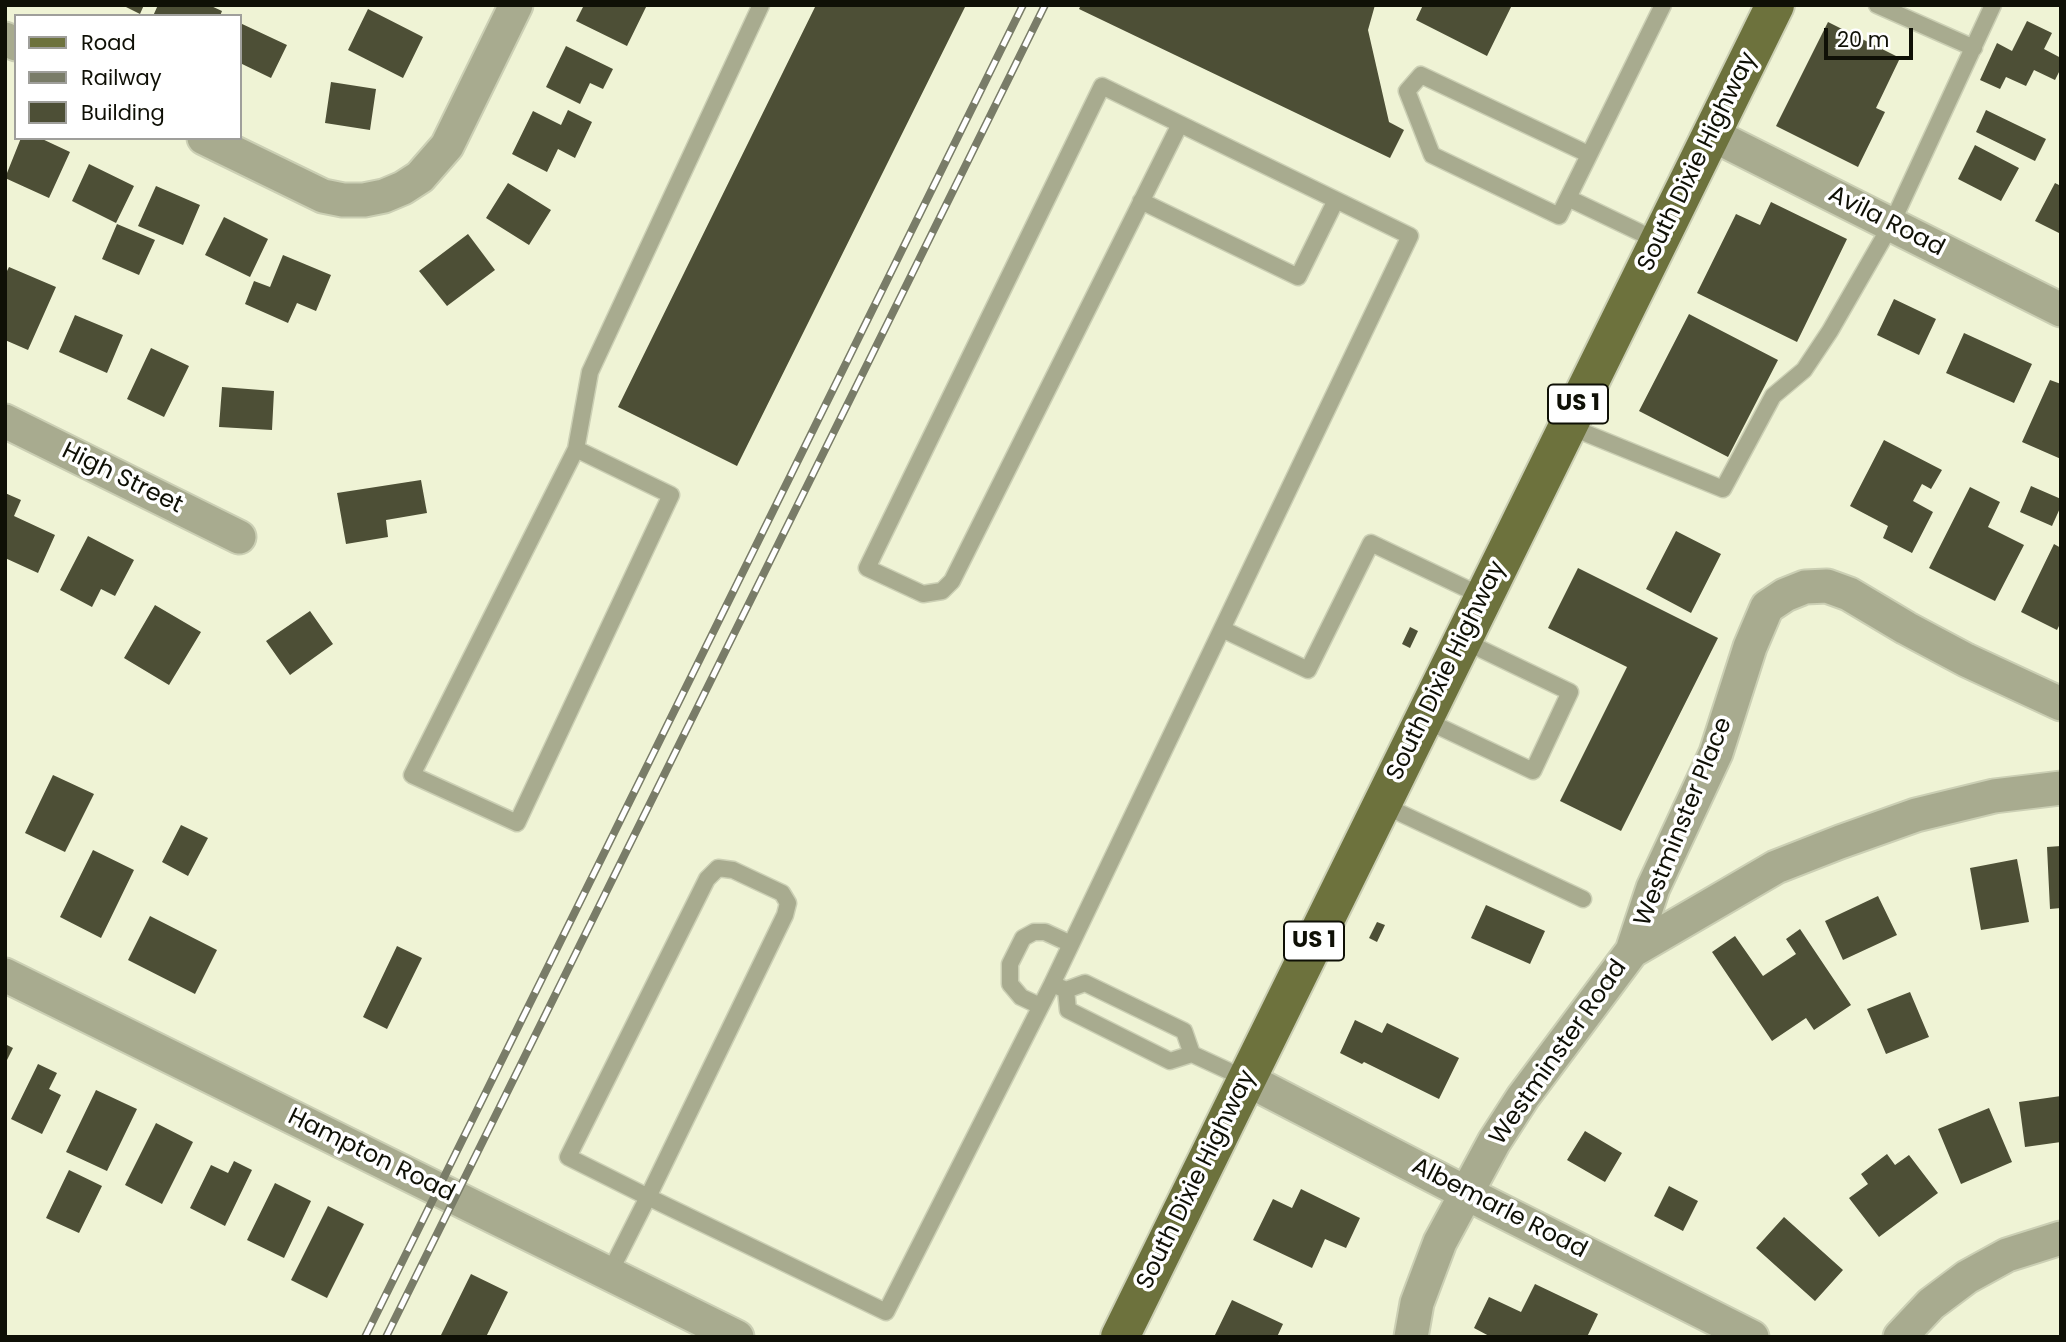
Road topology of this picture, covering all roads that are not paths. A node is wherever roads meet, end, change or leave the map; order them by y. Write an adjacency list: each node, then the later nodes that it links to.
1 (516, 5): 10 (street)
2 (761, 5): 20 (lane)
3 (1663, 5): 11 (lane)
4 (1877, 5): 7 (lane)
5 (1993, 5): 7 (lane)
6 (1770, 7): 9 (main road, South Dixie Highway / US 1)
7 (1974, 48): 15 (lane)
8 (1180, 124): 13 (lane); 14 (lane); 14 (lane)
9 (1711, 134): 15 (street, Avila Road); 16 (main road, South Dixie Highway / US 1)
10 (208, 140)
11 (1588, 154): 12 (lane); 12 (lane)
12 (1568, 198): 16 (lane)
13 (1336, 200): 14 (lane); 23 (lane)
14 (1142, 201)
15 (1891, 225): 17 (street, Avila Road); 19 (lane)
16 (1658, 241): 19 (main road, South Dixie Highway / US 1)
17 (2061, 310)
18 (5, 421): 21 (street, High Street)
19 (1568, 426): 22 (main road, South Dixie Highway / US 1)
20 (576, 449): 20 (lane)
21 (239, 537)
22 (1484, 597): 23 (lane); 24 (main road, South Dixie Highway / US 1)
23 (1222, 629): 30 (lane)
24 (1462, 640): 26 (main road, South Dixie Highway / US 1); 26 (lane)
25 (2061, 704): 31 (street, Westminster Place)
26 (1423, 719): 28 (main road, South Dixie Highway / US 1)
27 (2061, 788): 31 (street, Westminster Road)
28 (1381, 804): 29 (lane); 36 (main road, South Dixie Highway / US 1)
29 (1583, 899)
30 (1071, 944): 33 (lane); 34 (lane)
31 (1632, 951): 37 (street, Westminster Road)
32 (5, 975): 40 (street, Hampton Road)
33 (1059, 987): 34 (lane); 35 (lane); 35 (lane)
34 (1040, 1006): 38 (lane)
35 (1192, 1054): 36 (lane)
36 (1246, 1079): 37 (street, Albemarle Road); 43 (main road, South Dixie Highway / US 1)
37 (1466, 1193): 44 (street, Westminster Road); 45 (street, Albemarle Road)
38 (648, 1197): 38 (lane); 40 (lane)
39 (2061, 1238): 46 (street)
40 (609, 1273): 41 (street, Hampton Road)
41 (697, 1328): 42 (street, Hampton Road)
42 (737, 1337)
43 (1120, 1337)
44 (1411, 1337)
45 (1752, 1337)
46 (1900, 1337)

